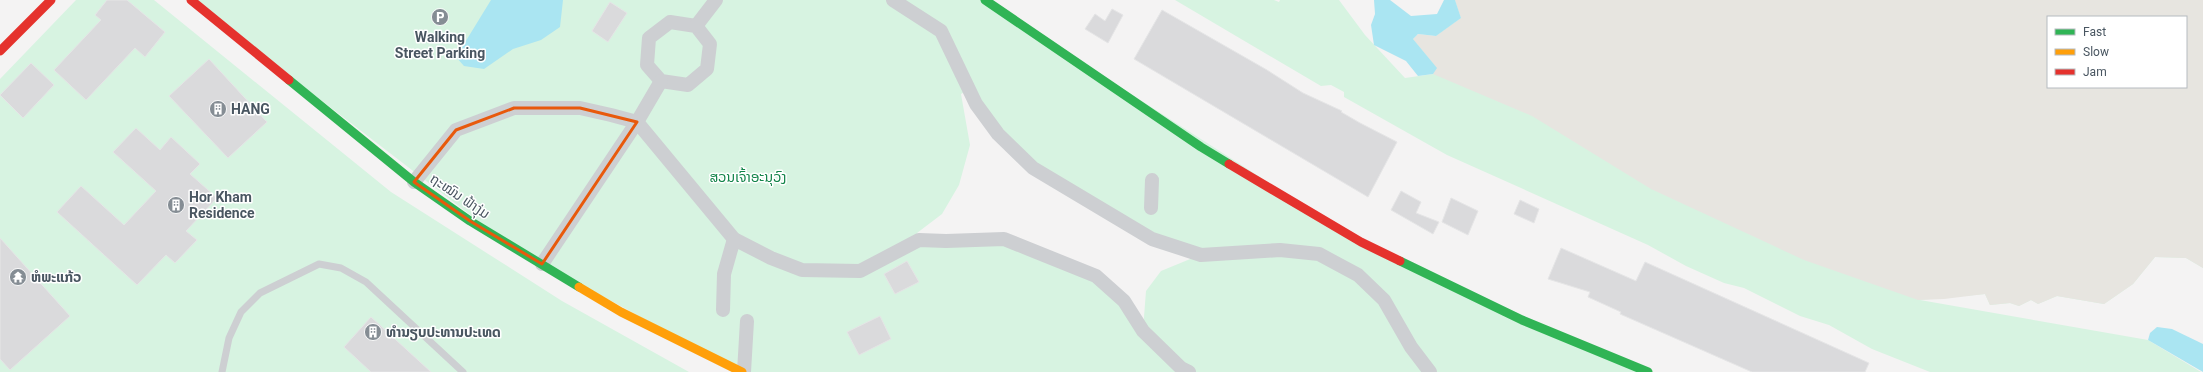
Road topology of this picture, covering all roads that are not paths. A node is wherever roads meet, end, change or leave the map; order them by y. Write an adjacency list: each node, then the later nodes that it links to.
1 (51, 0): 7 (street)
2 (191, 0): 11 (street, ຖະໝົນ ຟ້າງຸ່ມ)
3 (716, 0): 6 (street)
4 (893, 0): 21 (street)
5 (985, 0): 22 (street)
6 (696, 26): 8 (street); 8 (street)
7 (0, 51)
8 (660, 81): 9 (street)
9 (637, 122): 11 (street); 13 (street); 14 (street)
10 (1152, 180): 12 (street)
11 (414, 182): 14 (street, ຖະໝົນ ຟ້າງຸ່ມ)
12 (1151, 208)
13 (734, 239): 15 (street); 20 (street)
14 (542, 264): 19 (street, ຖະໝົນ ຟ້າງຸ່ມ)
15 (723, 310)
16 (747, 320): 19 (street)
17 (222, 372): 18 (lane)
18 (463, 372)
19 (743, 372)
20 (1189, 372)
21 (1430, 372)
22 (1648, 372)

